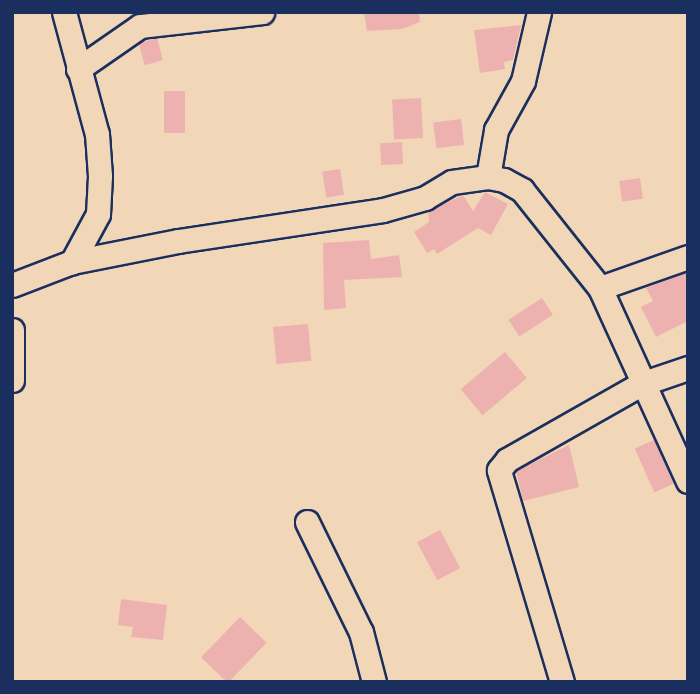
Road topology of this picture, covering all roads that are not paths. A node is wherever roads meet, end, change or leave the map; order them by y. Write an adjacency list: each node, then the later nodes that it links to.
1 (64, 12): 4 (street)
2 (262, 12): 4 (street)
3 (539, 12): 5 (street)
4 (78, 69): 7 (street)
5 (488, 177): 7 (street); 9 (street)
6 (688, 257): 9 (street)
7 (72, 262): 8 (street)
8 (12, 285)
9 (600, 288): 13 (street)
10 (12, 330): 12 (street)
11 (688, 368): 13 (street)
12 (12, 380)
13 (641, 384): 14 (street); 17 (street)
14 (688, 481)
15 (307, 522): 16 (street)
16 (374, 682)
17 (562, 682)

